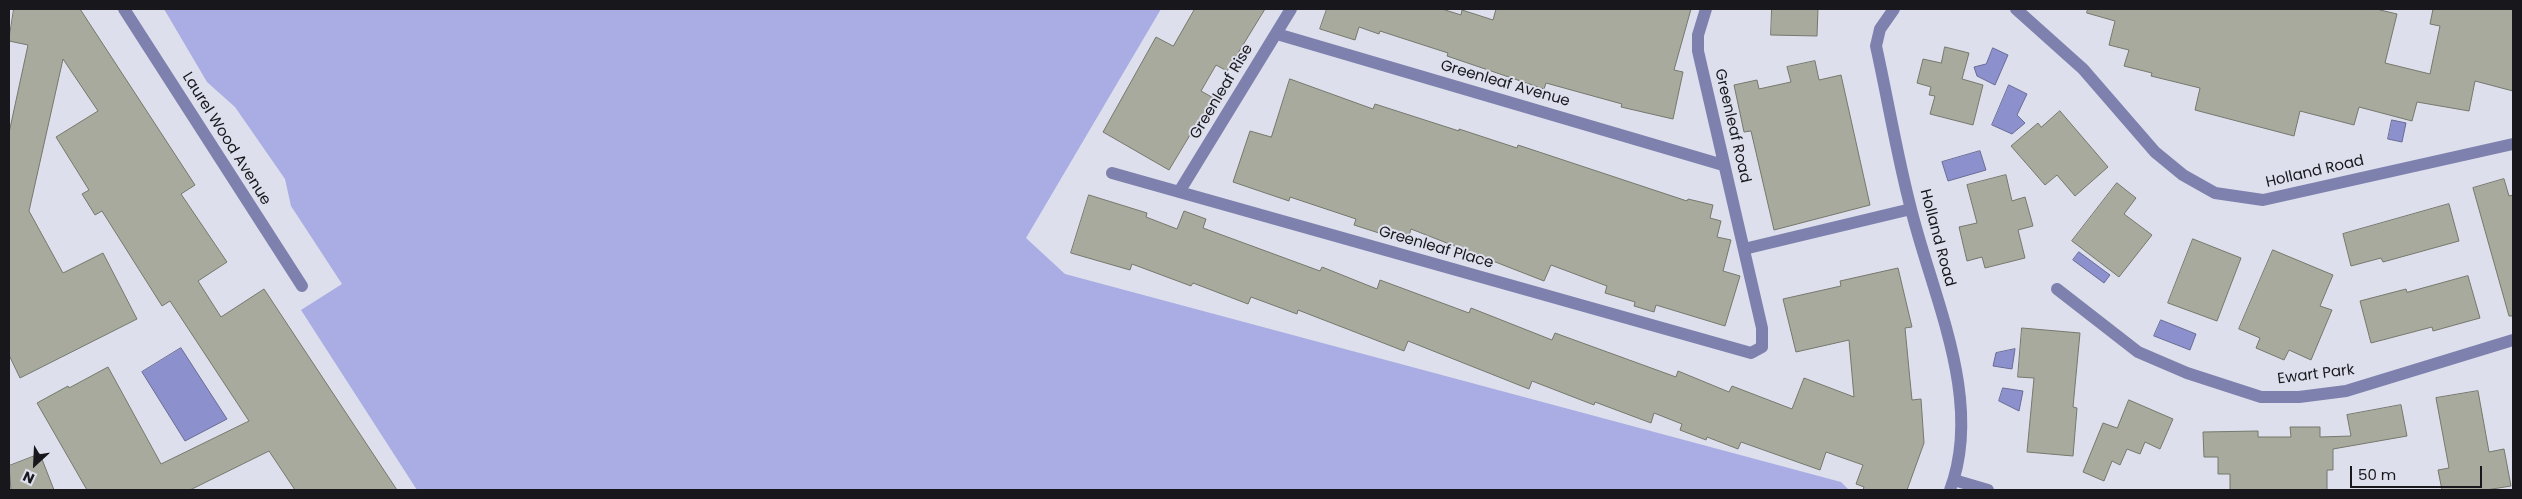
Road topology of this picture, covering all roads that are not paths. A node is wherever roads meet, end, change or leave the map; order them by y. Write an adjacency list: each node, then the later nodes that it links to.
1 (124, 9): 13 (street, Laurel Wood Avenue)
2 (1291, 9): 6 (street, Greenleaf Rise)
3 (1706, 9): 8 (street, Greenleaf Road)
4 (1894, 9): 11 (street, Holland Road)
5 (2016, 9): 7 (street, Holland Road)
6 (1276, 34): 8 (street, Greenleaf Avenue); 10 (street, Greenleaf Rise)
7 (2513, 144)
8 (1723, 165): 12 (street, Greenleaf Road)
9 (1112, 173): 10 (street, Greenleaf Place)
10 (1180, 192): 16 (street, Greenleaf Place)
11 (1910, 209): 12 (street); 17 (street, Holland Road)
12 (1744, 249): 16 (street, Greenleaf Road)
13 (302, 286)
14 (2057, 289): 15 (street, Ewart Park)
15 (2513, 340)
16 (1751, 353)
17 (1952, 485): 18 (street, Holland Road)
18 (1988, 490)

